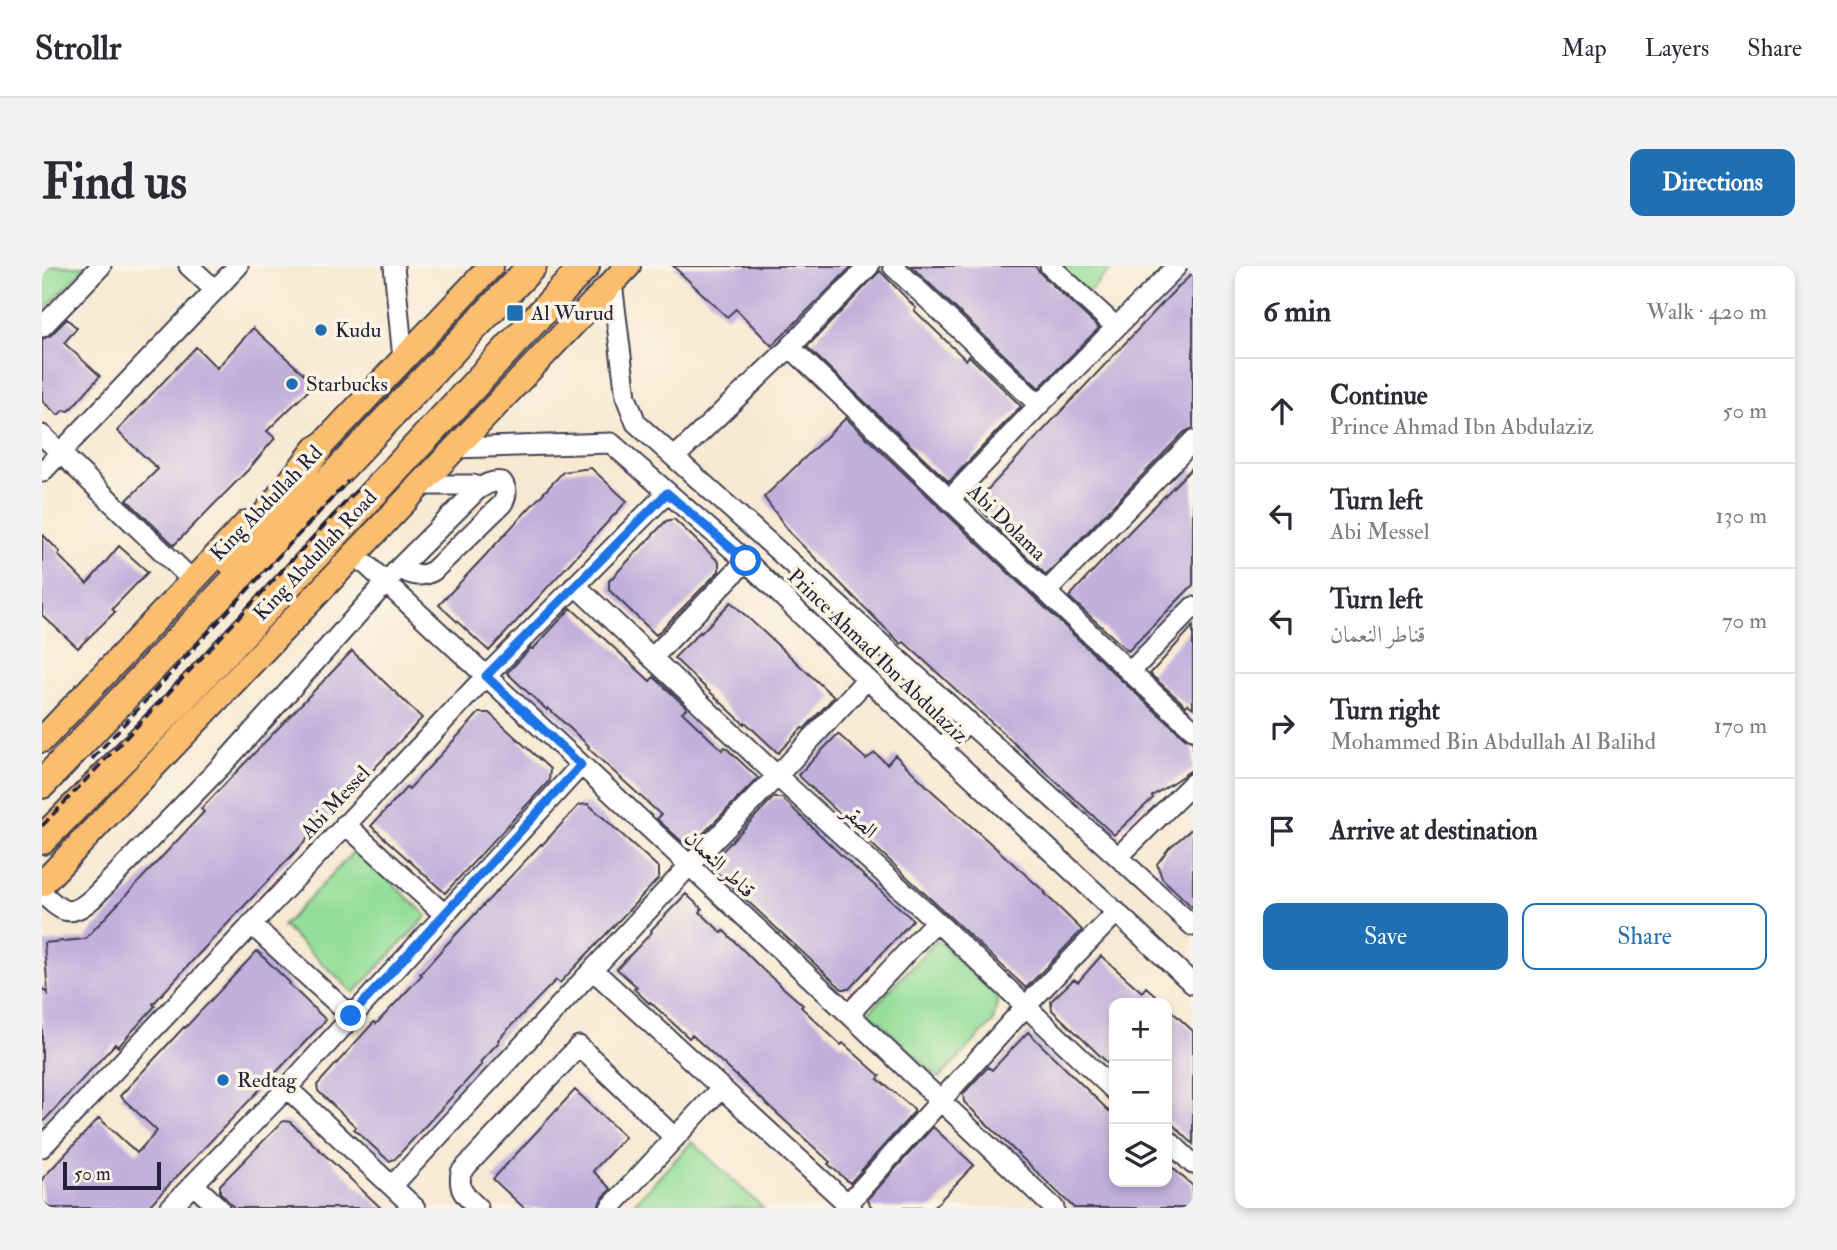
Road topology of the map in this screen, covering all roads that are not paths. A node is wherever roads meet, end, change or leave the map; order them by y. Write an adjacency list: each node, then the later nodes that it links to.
1 (101, 266): 14 (street)
2 (189, 266): 13 (street)
3 (238, 266): 13 (street)
4 (394, 266): 17 (street)
5 (491, 266): 17 (main road, King Abdullah Rd)
6 (532, 266): 42 (highway, King Abdullah Road)
7 (584, 266): 43 (highway, King Abdullah Road)
8 (869, 266): 16 (street)
9 (893, 266): 18 (street)
10 (1050, 266): 15 (street)
11 (1177, 266): 15 (street)
12 (620, 274): 21 (main road); 24 (street, Prince Ahmad Ibn Abdulaziz)
13 (215, 290): 23 (street)
14 (42, 327)
15 (1116, 327): 18 (street)
16 (790, 347): 24 (street); 29 (street, Abi Dolama)
17 (403, 359): 22 (main road, King Abdullah Rd)
18 (1039, 405): 29 (street)
19 (42, 435): 23 (street)
20 (1193, 441): 36 (street)
21 (455, 449): 26 (main road); 28 (street, Prince Ahmad Ibn Abdulaziz)
22 (317, 450): 33 (main road, King Abdullah Rd); 42 (highway)
23 (60, 453): 25 (street); 33 (street)
24 (675, 457): 44 (street, Prince Ahmad Ibn Abdulaziz)
25 (42, 472)
26 (421, 485): 27 (street); 30 (main road)
27 (476, 491): 32 (street); 32 (street)
28 (667, 493): 31 (street, Prince Ahmad Ibn Abdulaziz); 35 (street, Abi Messel)
29 (950, 499): 36 (street, Abi Dolama)
30 (355, 554): 32 (street, قناطر النعمان); 34 (main road)
31 (746, 561): 38 (street); 41 (street, Prince Ahmad Ibn Abdulaziz)
32 (393, 575): 40 (street, قناطر النعمان); 57 (street)
33 (192, 580): 46 (main road, King Abdullah Rd)
34 (328, 581): 43 (main road); 56 (main road)
35 (575, 585): 38 (street, الصقر); 40 (street, Abi Messel)
36 (1047, 591): 39 (street, Abi Dolama)
37 (1193, 607): 39 (street)
38 (652, 658): 49 (street, الصقر)
39 (1130, 672): 45 (street, Abi Dolama)
40 (486, 676): 48 (street, قناطر النعمان); 52 (street, Abi Messel)
41 (867, 679): 47 (street, Prince Ahmad Ibn Abdulaziz); 49 (street)
42 (135, 686): 51 (highway, King Abdullah Road)
43 (174, 707): 53 (highway, King Abdullah Road)
44 (968, 721): 47 (street); 54 (street, Prince Ahmad Ibn Abdulaziz)
45 (1193, 729)
46 (42, 740)
47 (942, 749): 58 (street, Prince Ahmad Ibn Abdulaziz)
48 (581, 765): 55 (street, قناطر النعمان); 59 (street)
49 (777, 776): 55 (street); 60 (street, الصقر)
50 (1193, 783): 54 (street)
51 (42, 784)
52 (345, 824): 59 (street); 61 (street, Abi Messel)
53 (42, 840)
54 (1118, 857): 62 (street, Prince Ahmad Ibn Abdulaziz)
55 (689, 866): 63 (street); 66 (street, قناطر النعمان)
56 (42, 884)
57 (42, 893)
58 (1117, 912): 64 (street, Prince Ahmad Ibn Abdulaziz); 65 (street)
59 (444, 914): 67 (street)
60 (936, 921): 65 (street, الصقر); 66 (street)
61 (251, 924): 67 (street); 74 (street, Abi Messel)
62 (1193, 926)
63 (593, 970): 70 (street); 77 (street)
64 (1193, 984)
65 (1025, 1007): 68 (street, الصقر); 71 (street)
66 (849, 1014): 71 (street, قناطر النعمان)
67 (351, 1016): 69 (street)
68 (1109, 1085)
69 (287, 1088): 76 (street); 77 (street)
70 (721, 1088): 72 (street); 78 (street)
71 (940, 1101): 78 (street); 84 (street, قناطر النعمان)
72 (675, 1138): 82 (street); 83 (street)
73 (1172, 1144): 75 (street)
74 (42, 1147)
75 (1193, 1164)
76 (193, 1184): 79 (street); 80 (street)
77 (392, 1186): 81 (street)
78 (848, 1207)
79 (170, 1208)
80 (219, 1208)
81 (415, 1208)
82 (478, 1208)
83 (610, 1208)
84 (1054, 1208)

